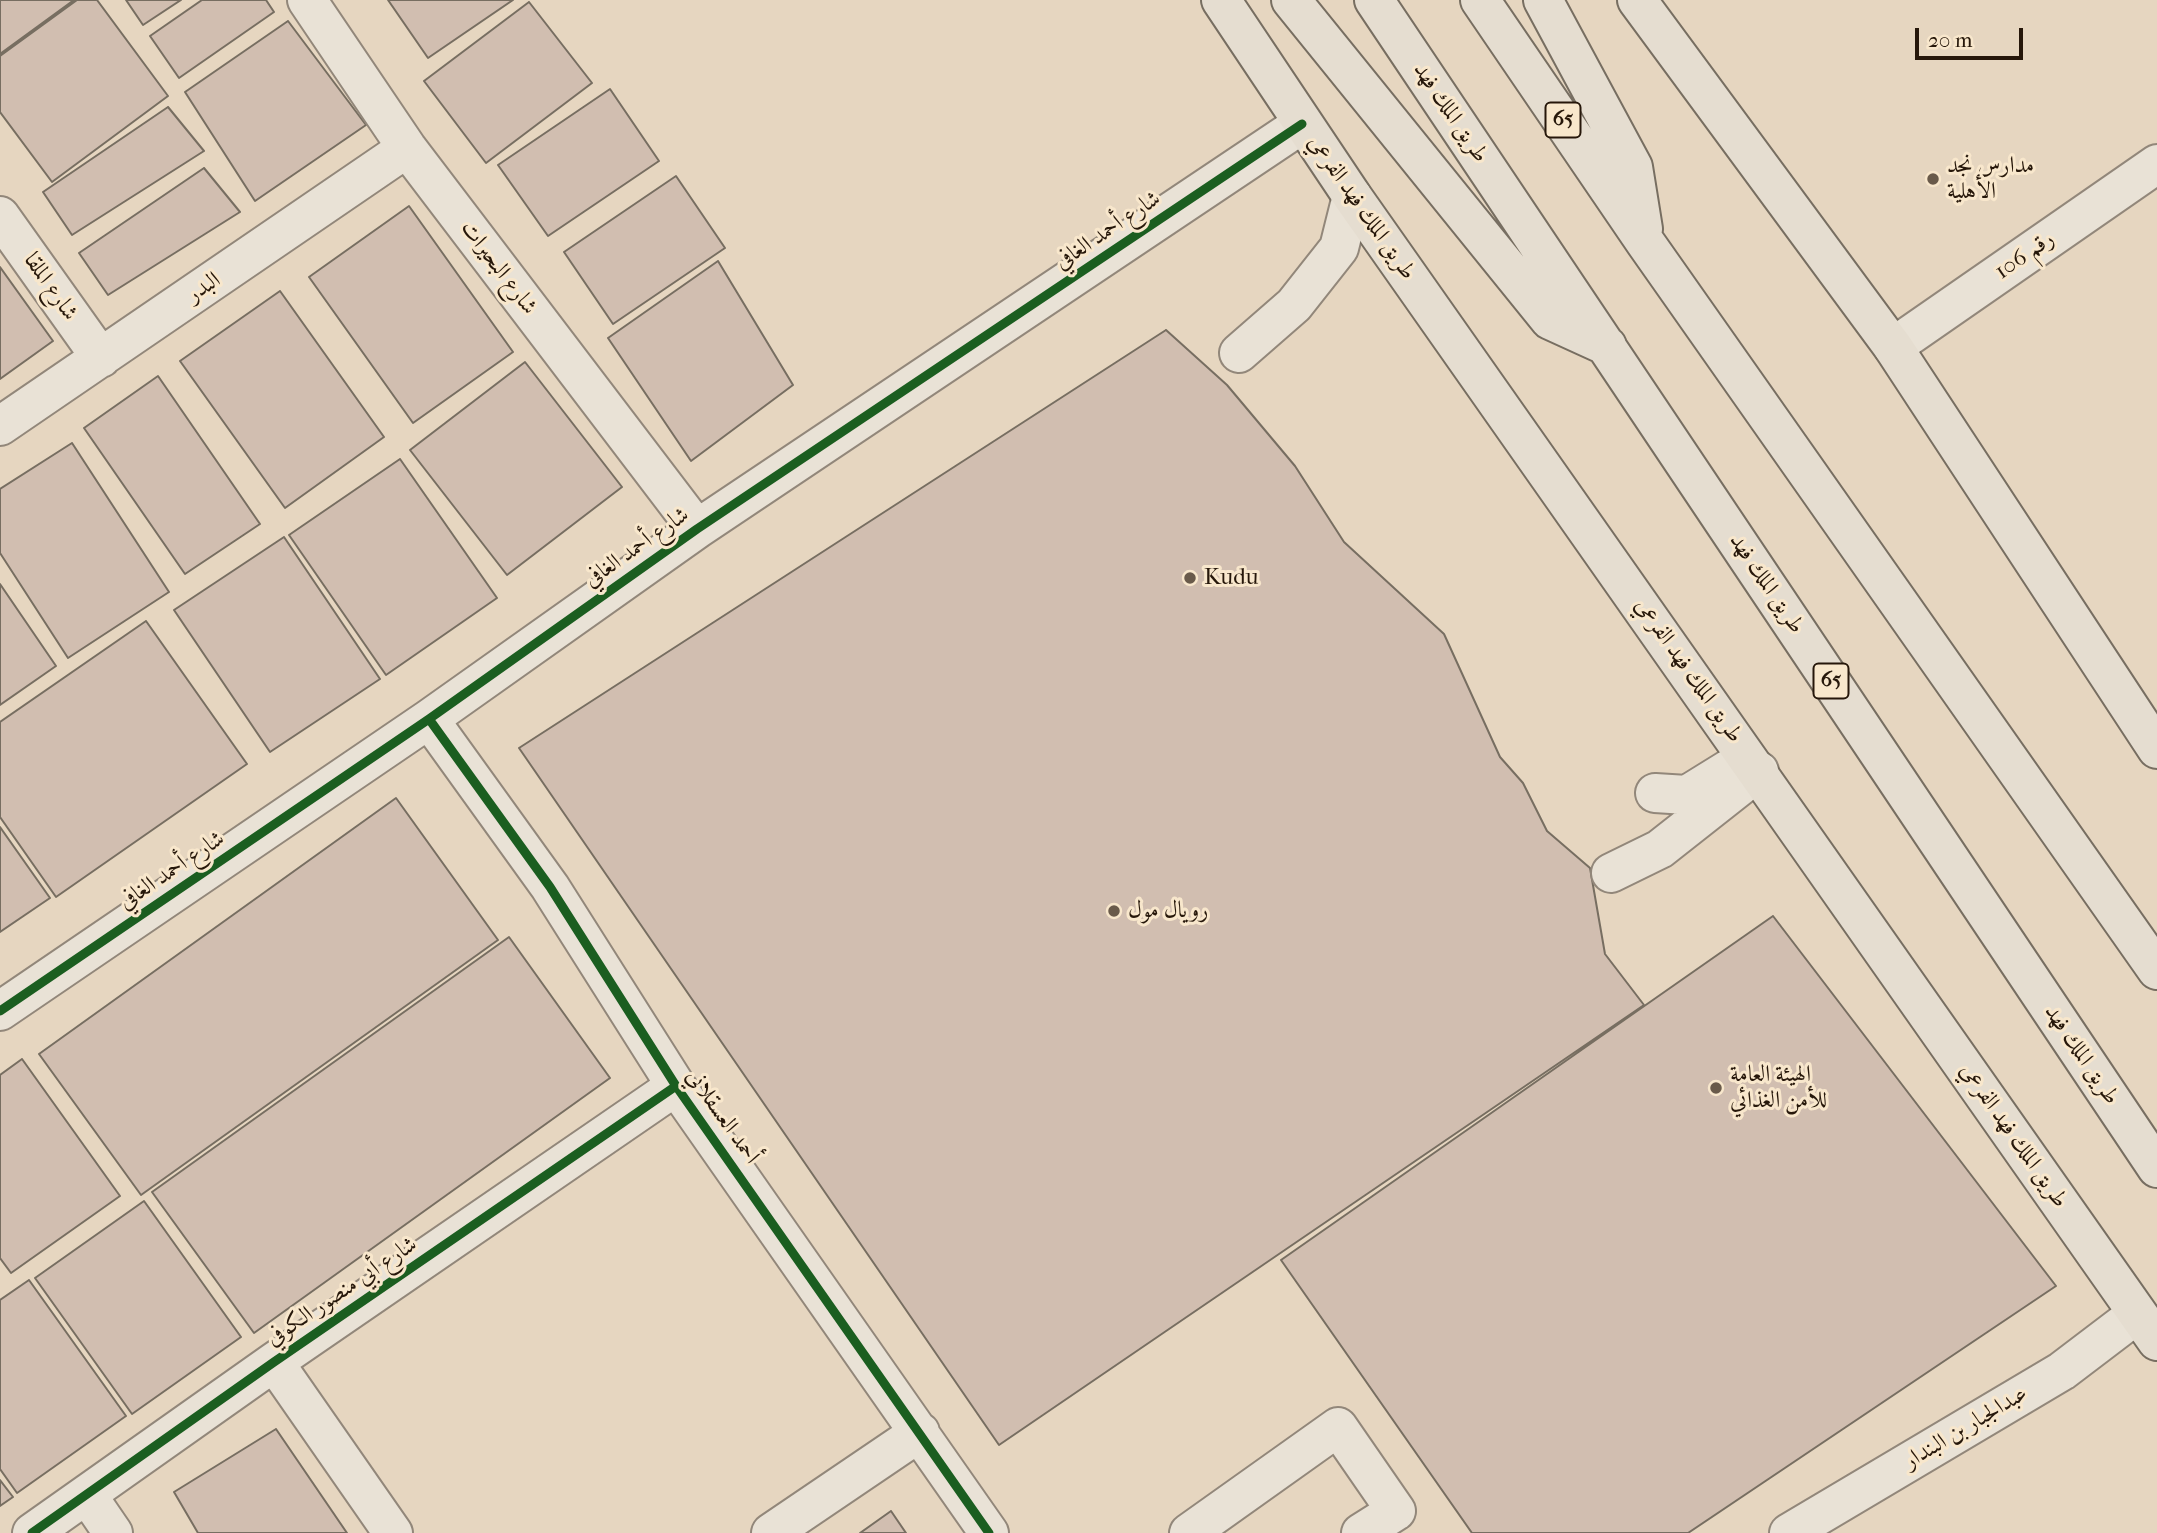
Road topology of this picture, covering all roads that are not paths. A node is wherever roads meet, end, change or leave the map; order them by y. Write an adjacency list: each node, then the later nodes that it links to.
1 (307, 0): 9 (street, شارع البحيرات)
2 (1221, 0): 8 (main road, طريق الملك فهد الفرعي)
3 (1291, 0): 14 (main road)
4 (1374, 0): 14 (main road, طريق الملك فهد / 65)
5 (1480, 0): 13 (main road, 65)
6 (1543, 0): 13 (main road)
7 (1637, 0): 15 (main road)
8 (1302, 124): 11 (main road, طريق الملك فهد الفرعي); 19 (street, شارع أحمد الغافي)
9 (407, 148): 17 (street, البدر); 19 (street, شارع البحيرات)
10 (2157, 164): 15 (street, رقم 106)
11 (1352, 196): 16 (street); 22 (main road, طريق الملك فهد الفرعي)
12 (0, 216): 17 (street, شارع الملقا)
13 (1645, 242): 25 (main road, 65)
14 (1607, 346): 28 (main road, طريق الملك فهد / 65)
15 (1893, 347): 21 (main road)
16 (1240, 353)
17 (101, 358): 18 (street, البدر)
18 (0, 426)
19 (697, 529): 20 (street, شارع أحمد الغافي)
20 (429, 719): 26 (street, شارع أحمد الغافي); 27 (street, أحمد العسقلاني)
21 (2157, 749)
22 (1754, 764): 23 (street); 24 (street); 29 (main road, طريق الملك فهد الفرعي)
23 (1655, 793)
24 (1611, 873)
25 (2157, 970)
26 (0, 1011)
27 (676, 1086): 30 (street, شارع أبي منصور الكوفي); 31 (street, أحمد العسقلاني)
28 (2157, 1168)
29 (2147, 1328): 40 (street, عبدالجبار بن البندار)
30 (274, 1362): 32 (street, شارع أبي منصور الكوفي); 35 (street)
31 (920, 1432): 36 (street); 37 (street, أحمد العسقلاني)
32 (87, 1495): 33 (street, شارع أبي منصور الكوفي); 34 (street)
33 (32, 1533)
34 (113, 1533)
35 (393, 1533)
36 (771, 1533)
37 (989, 1533)
38 (1189, 1533): 39 (street)
39 (1361, 1533)
40 (1789, 1533)

